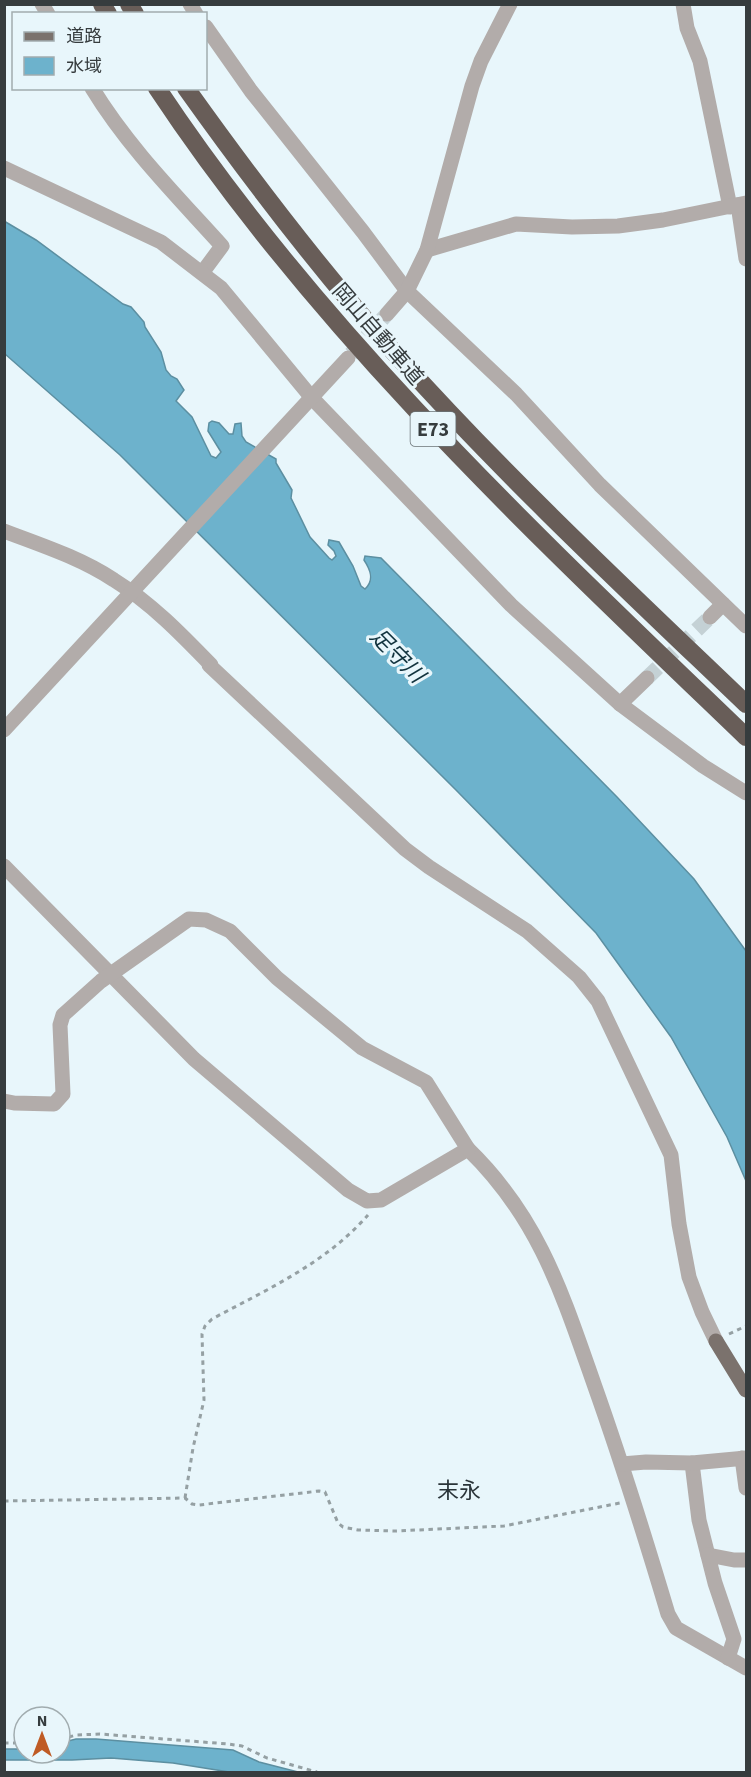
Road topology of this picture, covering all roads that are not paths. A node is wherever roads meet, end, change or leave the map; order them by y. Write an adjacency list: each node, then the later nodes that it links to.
1 (510, 4): 9 (street)
2 (683, 4): 8 (street)
3 (207, 28): 12 (street)
4 (93, 90): 11 (street)
5 (159, 90): 25 (highway, 岡山自動車道 / E73)
6 (187, 90): 23 (highway, 岡山自動車道 / E73)
7 (4, 168): 11 (street)
8 (738, 205): 9 (street); 10 (street)
9 (427, 250): 12 (street)
10 (747, 259)
11 (202, 273): 15 (street)
12 (407, 291): 13 (street); 18 (street)
13 (387, 314)
14 (348, 358): 15 (street)
15 (309, 402): 17 (street); 22 (street)
16 (4, 531): 17 (street)
17 (135, 590): 24 (street); 31 (street)
18 (723, 604): 19 (street); 20 (street)
19 (710, 617)
20 (744, 620)
21 (647, 678): 22 (street)
22 (620, 704): 26 (street)
23 (747, 704)
24 (4, 730)
25 (747, 737)
26 (747, 793)
27 (4, 866): 28 (street)
28 (110, 974): 29 (street); 30 (street); 30 (street)
29 (4, 1101)
30 (468, 1149): 35 (street)
31 (719, 1339): 32 (main road)
32 (747, 1390)
33 (744, 1458): 34 (street); 36 (street)
34 (692, 1463): 35 (street); 37 (street)
35 (622, 1464): 39 (street)
36 (747, 1488)
37 (708, 1555): 38 (street); 39 (street)
38 (747, 1560)
39 (728, 1658): 40 (street)
40 (747, 1668)

